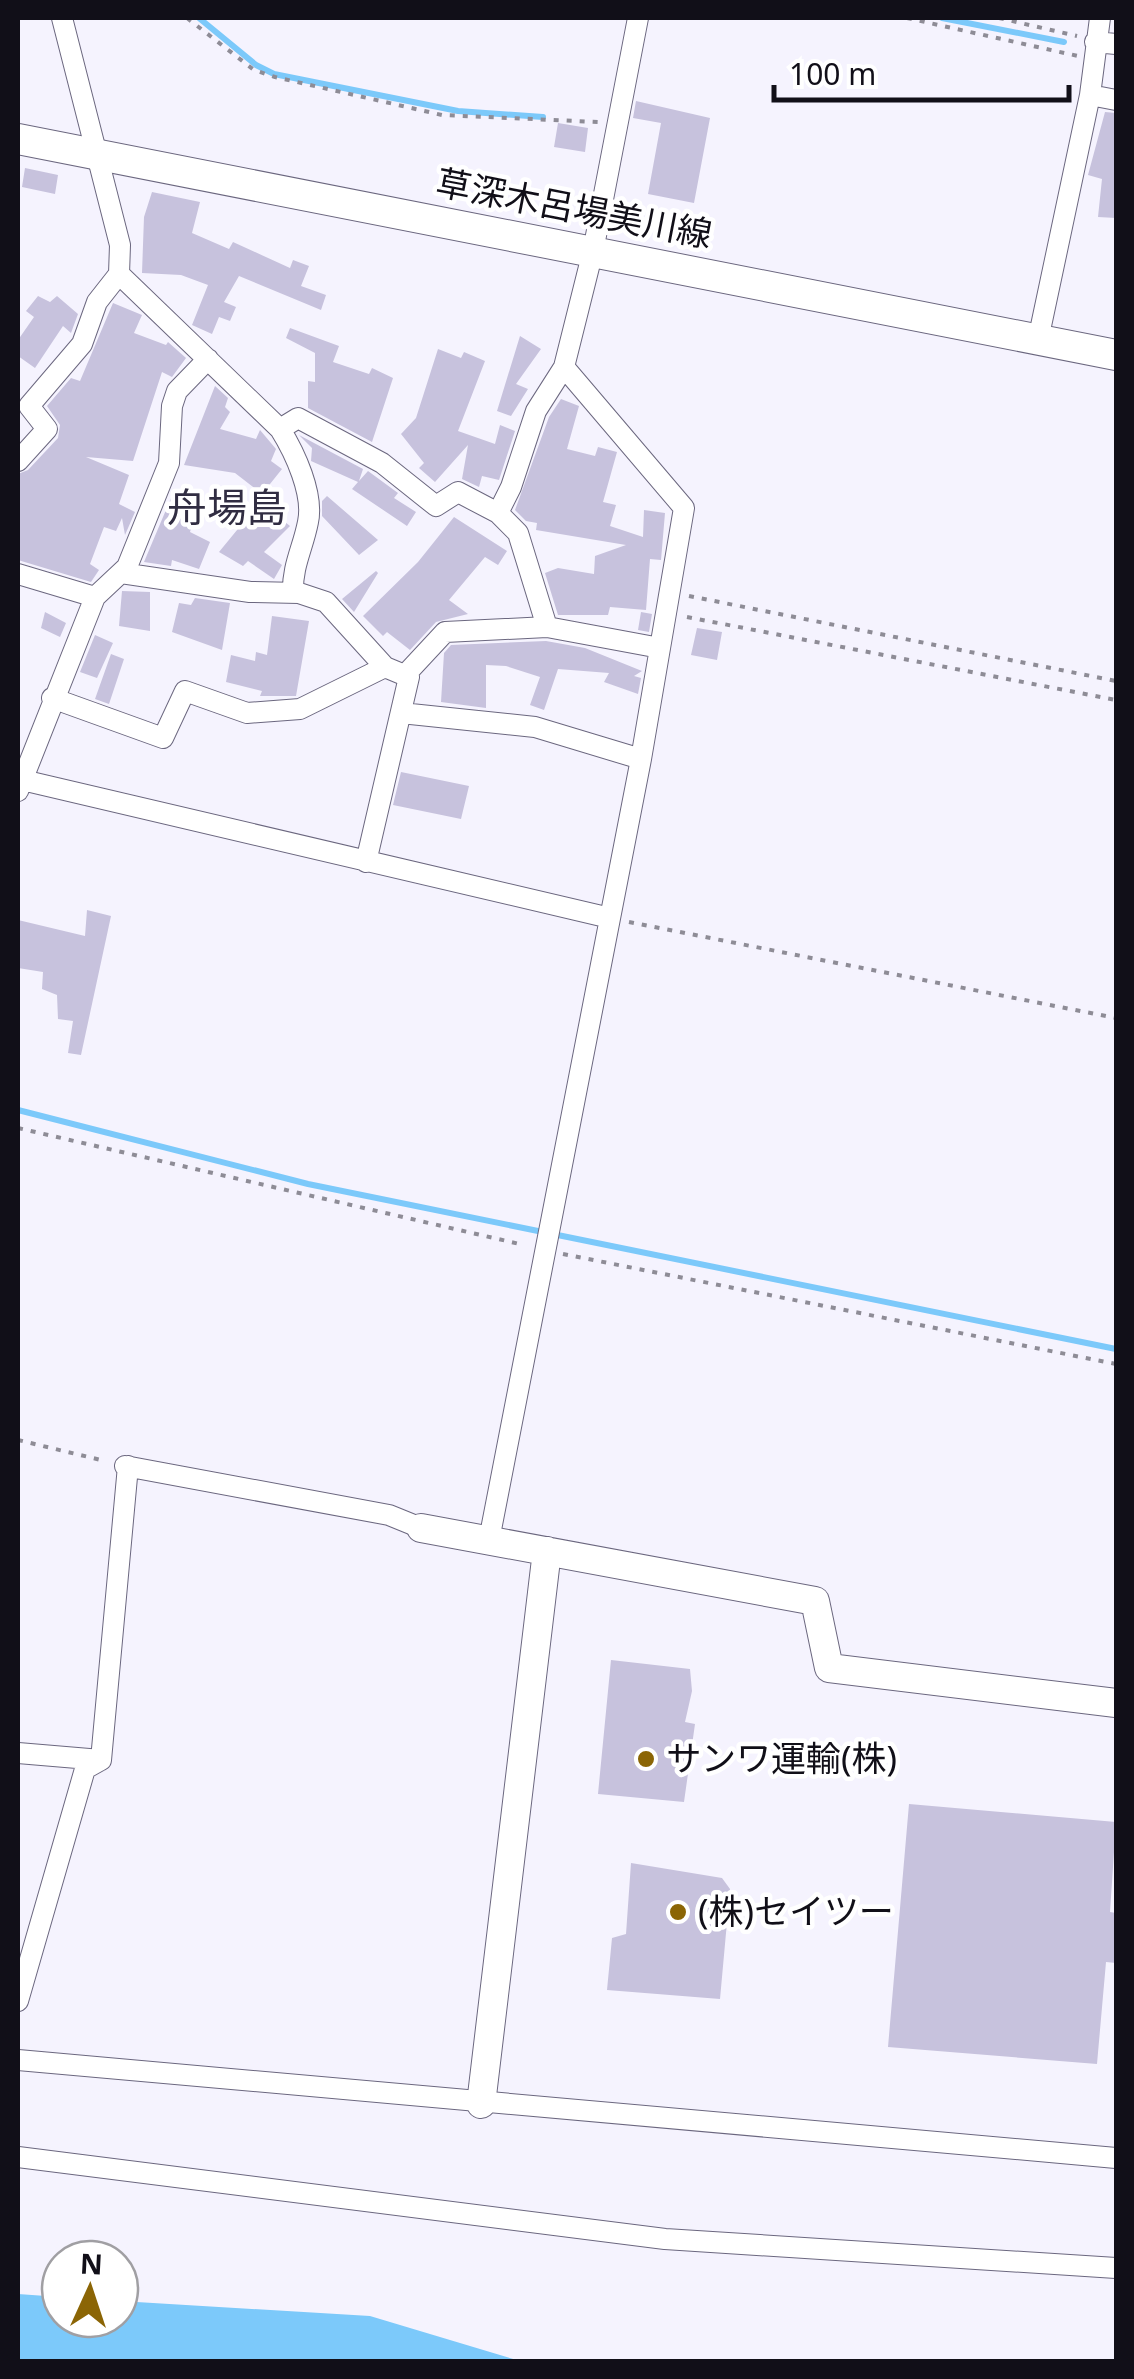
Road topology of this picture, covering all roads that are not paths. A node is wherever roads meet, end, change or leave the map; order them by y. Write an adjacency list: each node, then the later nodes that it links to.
1 (62, 18): 8 (street)
2 (638, 18): 9 (street)
3 (1100, 18): 4 (street)
4 (1102, 48): 5 (street)
5 (1090, 94): 6 (street); 11 (street)
6 (1116, 100)
7 (18, 139): 8 (main road, 草深木呂場美川線)
8 (96, 152): 9 (main road, 草深木呂場美川線); 10 (street)
9 (593, 251): 11 (main road, 草深木呂場美川線); 14 (street)
10 (118, 274): 13 (street); 16 (street)
11 (1038, 340): 12 (main road, 草深木呂場美川線)
12 (1116, 354)
13 (208, 359): 15 (street); 19 (street)
14 (564, 367): 17 (street); 23 (street)
15 (280, 429): 17 (street); 20 (street)
16 (18, 461)
17 (498, 513): 22 (street)
18 (18, 574): 21 (street)
19 (121, 574): 20 (street); 21 (street)
20 (293, 593): 24 (street)
21 (94, 597): 26 (street)
22 (547, 627): 23 (street); 25 (street)
23 (660, 648): 28 (street)
24 (385, 668): 25 (street); 26 (street)
25 (405, 675): 27 (street)
26 (52, 698): 29 (street)
27 (401, 713): 28 (street); 30 (street)
28 (642, 760): 31 (street)
29 (19, 784): 30 (street)
30 (366, 862): 31 (street)
31 (610, 918): 33 (street)
32 (421, 1528): 33 (street); 37 (street)
33 (488, 1540): 34 (street)
34 (547, 1551): 35 (street); 40 (street)
35 (1116, 1703)
36 (18, 1753): 37 (street)
37 (101, 1760): 38 (street)
38 (18, 2001)
39 (18, 2060): 40 (street)
40 (481, 2104): 42 (street)
41 (18, 2156): 43 (street)
42 (1116, 2158)
43 (1116, 2268)

